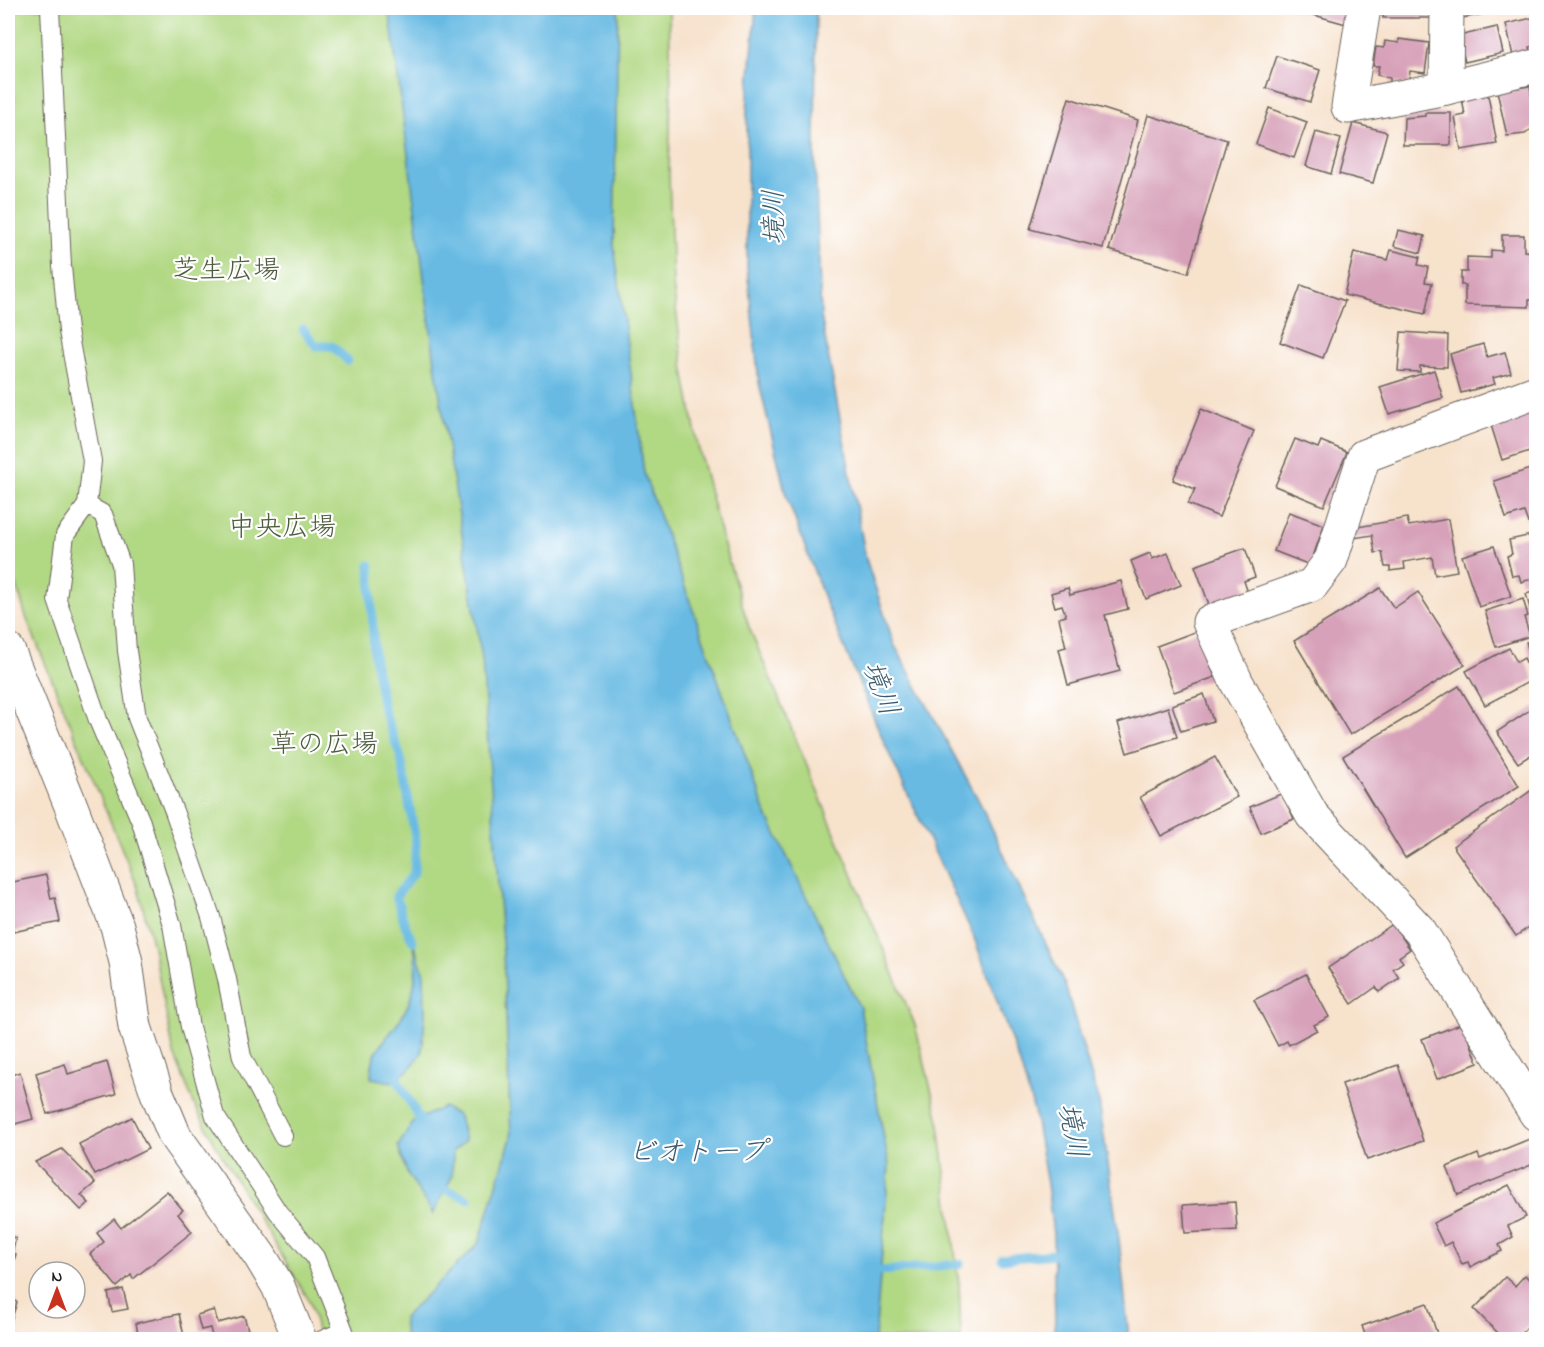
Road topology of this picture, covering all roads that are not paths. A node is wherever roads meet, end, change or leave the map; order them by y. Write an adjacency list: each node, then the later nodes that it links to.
1 (50, 8): 7 (lane)
2 (1364, 8): 5 (street)
3 (1447, 8): 5 (street)
4 (1536, 66): 5 (street)
5 (1446, 88)
6 (1536, 392): 9 (street)
7 (87, 505): 10 (lane); 12 (lane)
8 (8, 650): 11 (street)
9 (1536, 1114)
10 (284, 1136)
11 (300, 1340)
12 (322, 1340)

